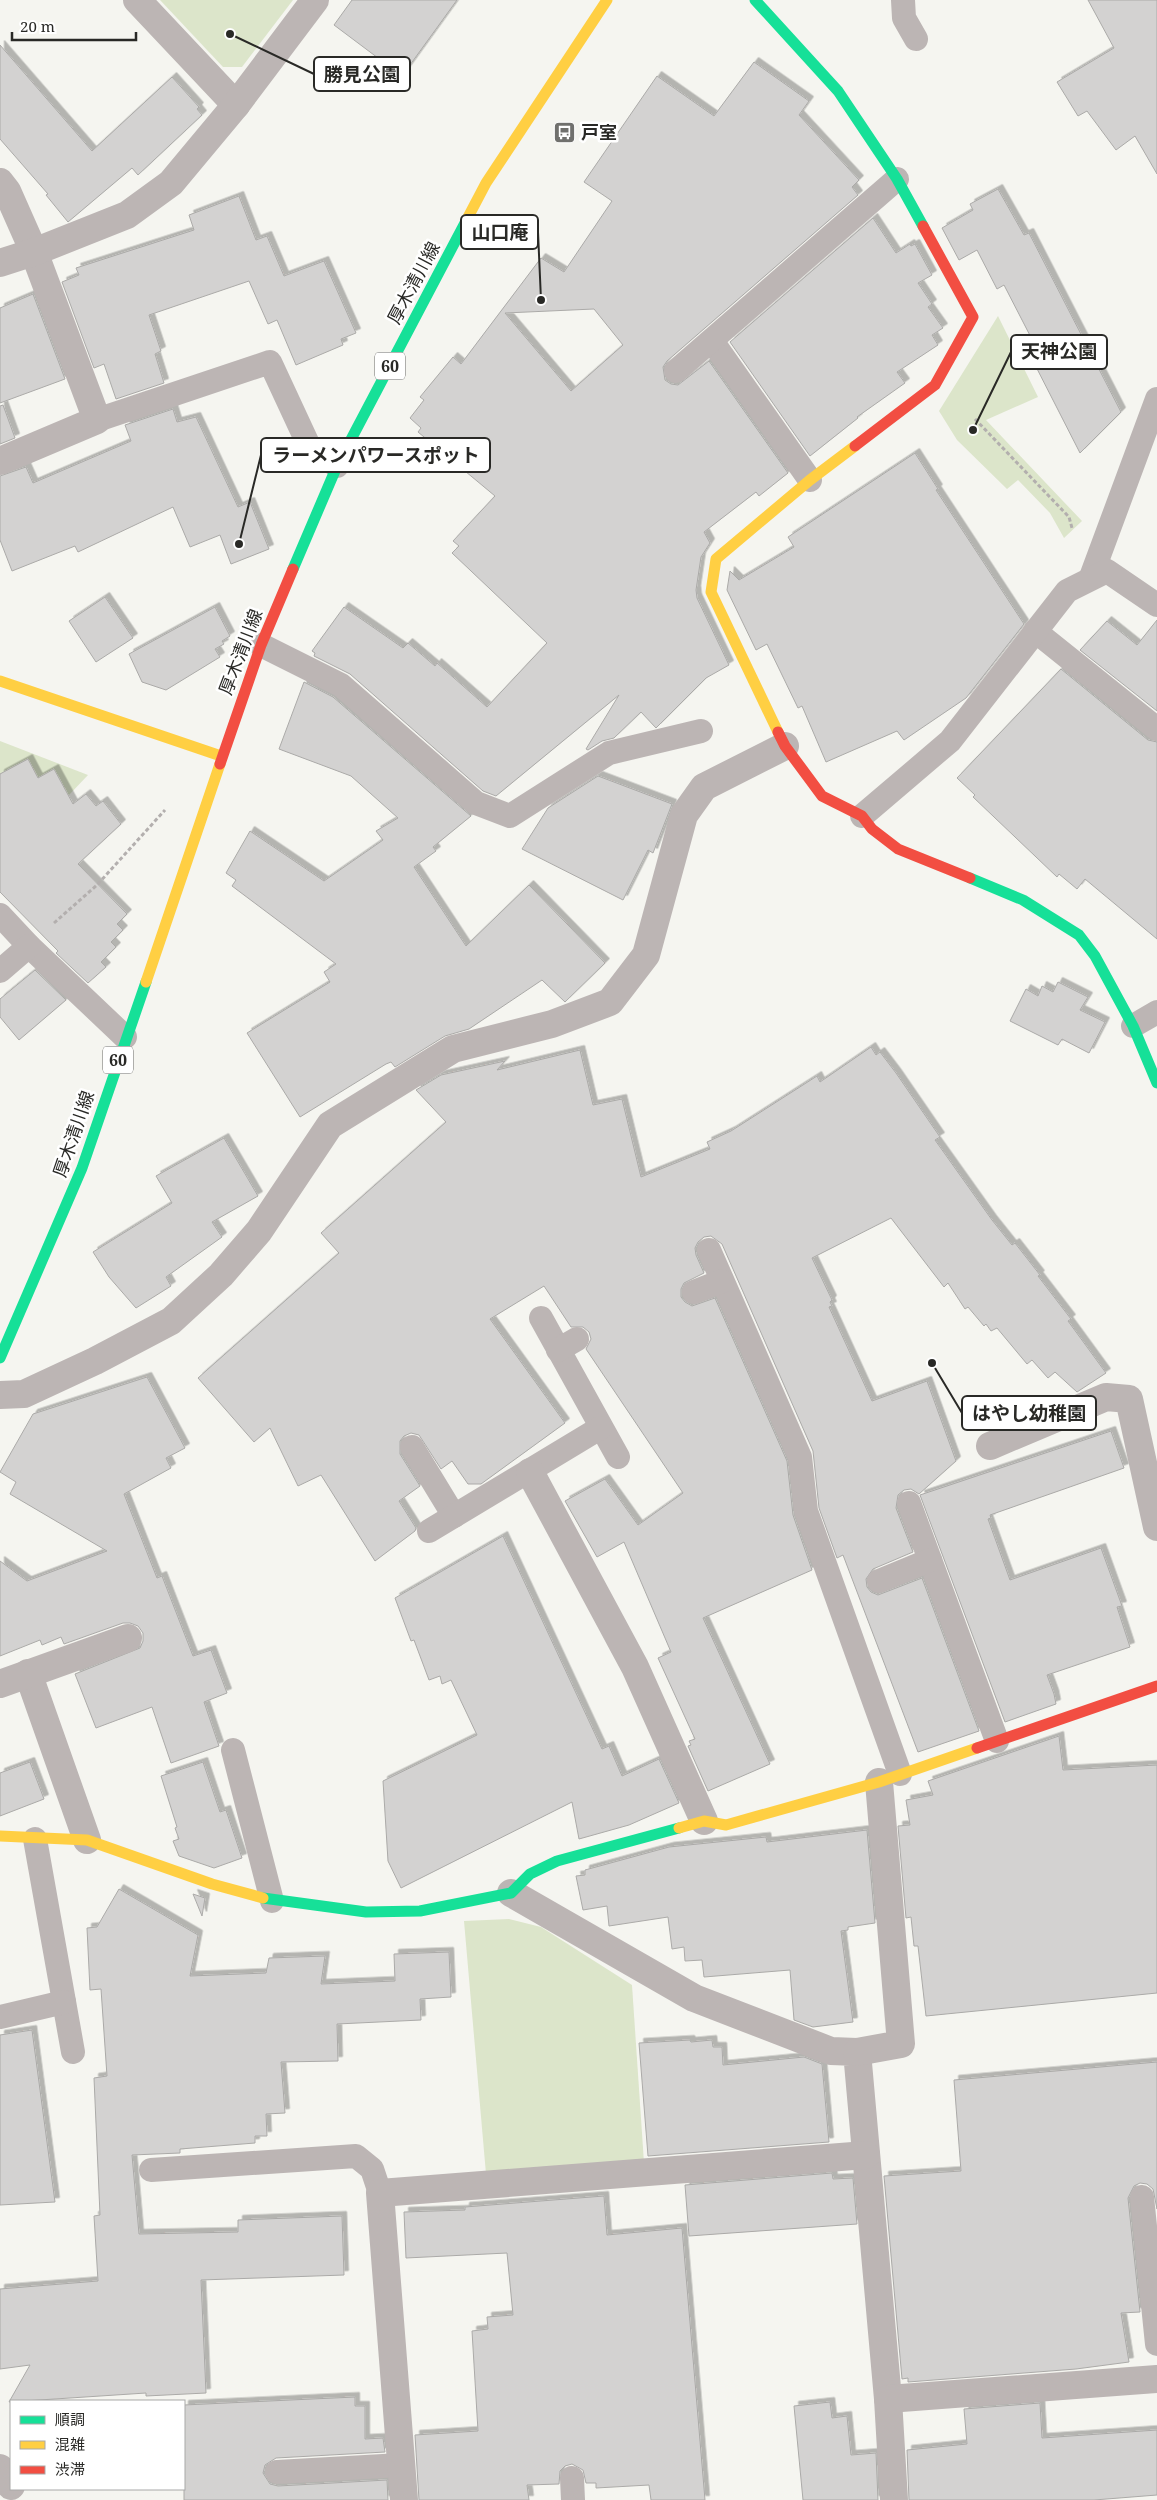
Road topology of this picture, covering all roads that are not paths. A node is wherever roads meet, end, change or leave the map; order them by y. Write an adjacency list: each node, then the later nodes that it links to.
1 (137, 0): 7 (street)
2 (315, 0): 7 (street)
3 (607, 0): 17 (street, 厚木清川線 / 60)
4 (754, 0): 8 (street)
5 (903, 0): 6 (lane)
6 (916, 39)
7 (236, 105): 10 (street)
8 (897, 179): 12 (lane); 18 (street)
9 (0, 182): 10 (street)
10 (34, 252): 11 (street); 15 (street)
11 (0, 263)
12 (712, 341): 13 (lane); 18 (lane)
13 (676, 371)
14 (1157, 399): 19 (lane)
15 (97, 420): 16 (street); 17 (lane)
16 (0, 461)
17 (337, 466): 22 (street, 厚木清川線 / 60)
18 (810, 480): 26 (street)
19 (1089, 578): 20 (lane); 21 (lane)
20 (1157, 605)
21 (1035, 631): 24 (lane); 28 (lane)
22 (261, 644): 25 (lane); 27 (street, 厚木清川線 / 60)
23 (0, 681): 27 (street)
24 (1157, 729)
25 (701, 731)
26 (785, 746): 28 (street); 41 (street)
27 (221, 756): 34 (street, 厚木清川線 / 60)
28 (862, 816): 33 (street)
29 (0, 915): 30 (lane)
30 (29, 946): 31 (lane); 34 (lane)
31 (0, 971)
32 (1157, 1012): 33 (lane)
33 (1134, 1026): 35 (street)
34 (126, 1036): 40 (street, 厚木清川線 / 60)
35 (1157, 1083)
36 (708, 1250): 37 (lane)
37 (722, 1281): 38 (lane); 59 (lane)
38 (694, 1292)
39 (541, 1318): 42 (lane)
40 (0, 1358)
41 (0, 1396)
42 (600, 1428): 45 (lane); 46 (lane)
43 (990, 1446): 49 (street)
44 (412, 1447): 48 (lane)
45 (618, 1458)
46 (530, 1472): 48 (lane); 60 (street)
47 (909, 1503): 51 (lane)
48 (454, 1516): 50 (lane)
49 (1157, 1527)
50 (429, 1531)
51 (930, 1560): 52 (lane); 57 (lane)
52 (879, 1581)
53 (128, 1638): 54 (street)
54 (28, 1673): 55 (street); 63 (street)
55 (0, 1684)
56 (1157, 1686): 57 (street)
57 (997, 1741): 59 (street)
58 (233, 1750): 65 (lane)
59 (890, 1778): 60 (street); 69 (street)
60 (704, 1822): 64 (street)
61 (0, 1836): 62 (street)
62 (35, 1839): 63 (street); 66 (lane)
63 (87, 1840): 65 (street)
64 (511, 1894): 65 (street); 69 (street)
65 (272, 1901)
66 (64, 2002): 67 (lane); 68 (lane)
67 (0, 2017)
68 (74, 2052)
69 (857, 2052): 70 (street)
70 (866, 2155): 72 (street); 76 (street)
71 (151, 2170): 72 (lane)
72 (380, 2193): 77 (street)
73 (1142, 2197): 74 (lane)
74 (1157, 2344)
75 (1157, 2379): 76 (street)
76 (888, 2399): 82 (street)
77 (401, 2464): 79 (lane); 81 (street)
78 (0, 2468): 80 (street)
79 (277, 2472)
80 (10, 2484)
81 (404, 2500)
82 (894, 2500)

